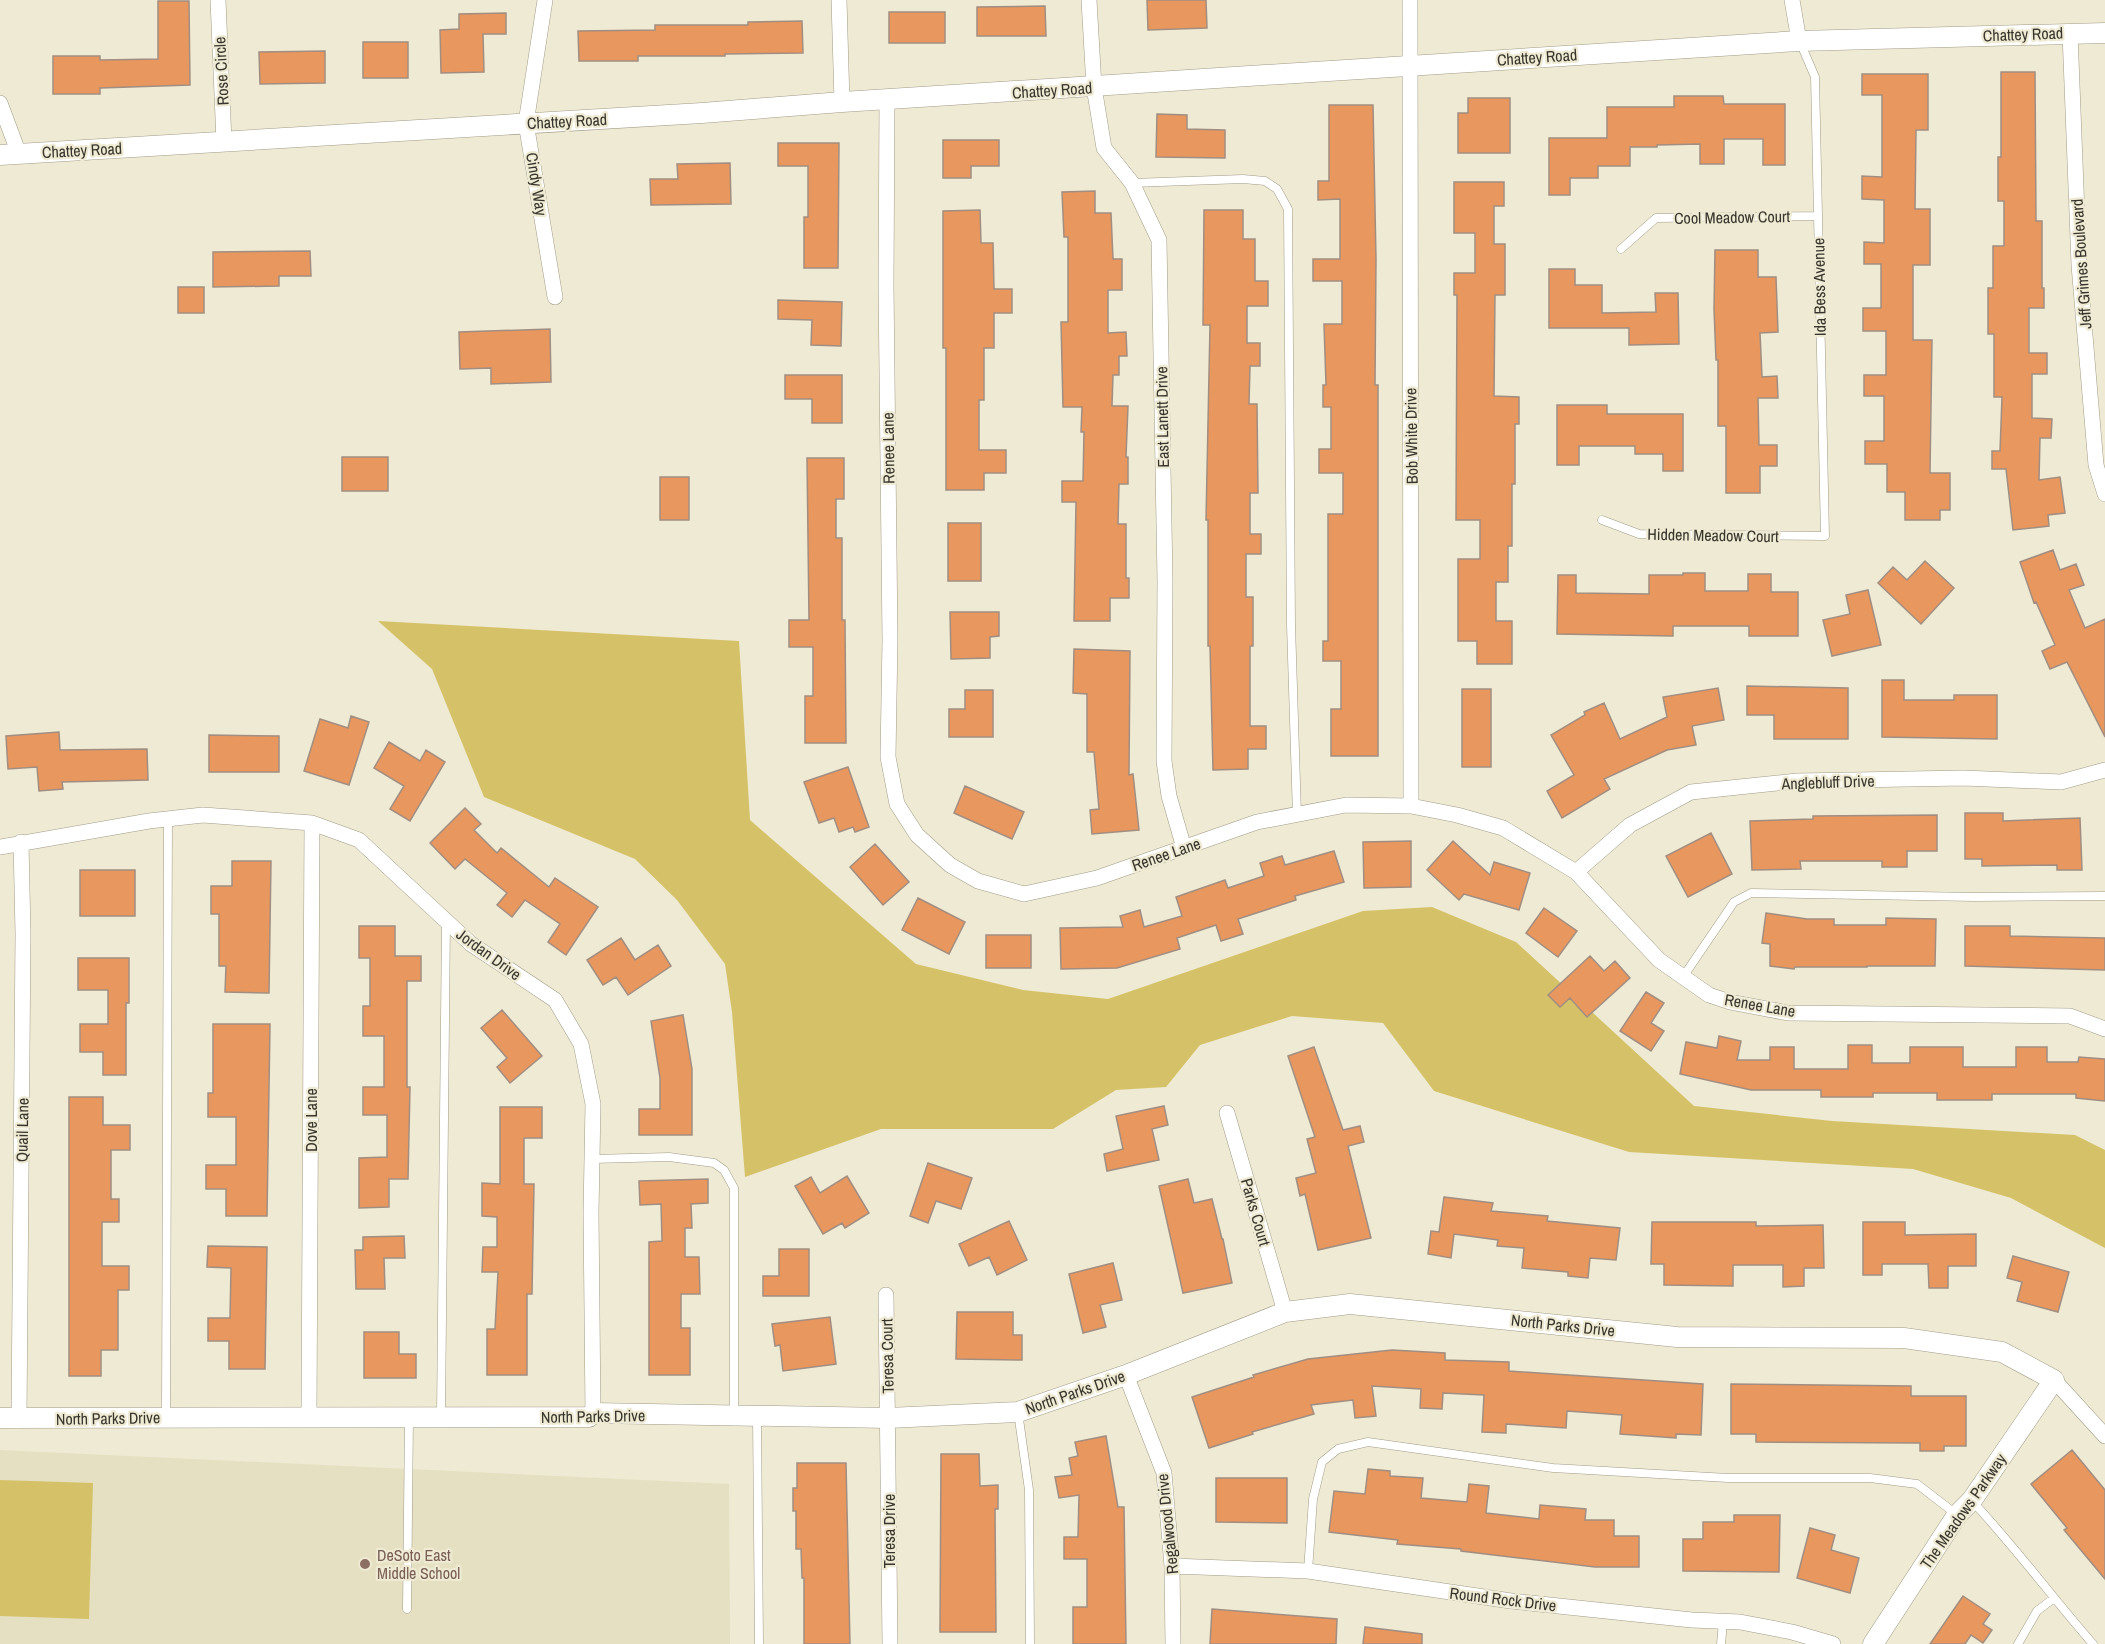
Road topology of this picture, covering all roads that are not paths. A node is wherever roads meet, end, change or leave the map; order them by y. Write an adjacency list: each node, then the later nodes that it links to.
1 (218, 0): 16 (street, Rose Circle)
2 (545, 0): 15 (street, Cindy Way)
3 (839, 0): 13 (street)
4 (1089, 0): 11 (street, East Lanett Drive)
5 (1410, 0): 10 (street, Bob White Drive)
6 (1792, 0): 9 (street)
7 (2070, 33): 8 (street, Chattey Road); 9 (street, Chattey Road); 22 (street, Jeff Grimes Boulevard)
8 (2105, 33)
9 (1799, 41): 10 (street, Chattey Road); 19 (lane, Ida Bess Avenue)
10 (1410, 65): 11 (street, Chattey Road); 26 (street, Bob White Drive)
11 (1094, 87): 12 (street, Chattey Road); 18 (street, East Lanett Drive)
12 (887, 100): 13 (street, Chattey Road); 32 (street, Renee Lane)
13 (842, 102): 15 (street, Chattey Road)
14 (0, 103): 17 (street)
15 (526, 123): 16 (street, Chattey Road); 21 (street, Cindy Way)
16 (224, 142): 17 (street, Chattey Road)
17 (10, 154)
18 (1132, 183): 27 (lane); 32 (street, East Lanett Drive)
19 (1818, 216): 20 (lane, Cool Meadow Court); 24 (lane, Ida Bess Avenue)
20 (1621, 249)
21 (555, 297)
22 (2105, 494)
23 (1602, 520): 24 (lane, Hidden Meadow Court)
24 (1825, 536)
25 (2105, 770): 33 (street, Anglebluff Drive)
26 (1412, 806): 27 (street, Renee Lane); 33 (street, Renee Lane)
27 (1297, 814): 32 (street, Renee Lane)
28 (168, 819): 29 (street, Jordan Drive); 30 (street, Jordan Drive); 48 (lane)
29 (312, 823): 35 (street, Jordan Drive); 49 (street, Dove Lane)
30 (21, 842): 31 (street, Jordan Drive); 50 (street, Quail Lane)
31 (0, 847)
32 (1184, 848)
33 (1576, 872): 36 (street, Renee Lane)
34 (2105, 896): 36 (lane)
35 (446, 920): 39 (street, Jordan Drive); 52 (lane)
36 (1683, 977): 37 (street, Renee Lane)
37 (2105, 1029)
38 (1227, 1113): 41 (street, Parks Court)
39 (592, 1159): 45 (street, Jordan Drive); 46 (lane)
40 (886, 1295): 53 (street, Teresa Court)
41 (1285, 1312): 42 (street, North Parks Drive); 43 (street, North Parks Drive)
42 (1126, 1375): 44 (street, North Parks Drive); 57 (street, Regalwood Drive)
43 (2054, 1380): 54 (street, North Parks Drive); 55 (street, The Meadows Parkway)
44 (1018, 1412): 53 (street, North Parks Drive); 64 (lane)
45 (593, 1413): 46 (street, North Parks Drive); 52 (street, North Parks Drive)
46 (734, 1416): 47 (street, North Parks Drive)
47 (757, 1416): 53 (street, North Parks Drive); 62 (lane)
48 (166, 1417): 49 (street, North Parks Drive); 50 (street, North Parks Drive)
49 (309, 1417): 51 (street, North Parks Drive)
50 (9, 1418)
51 (409, 1418): 52 (street, North Parks Drive); 60 (lane)
52 (441, 1418)
53 (888, 1418): 63 (street, Teresa Drive)
54 (2105, 1436)
55 (1972, 1500): 56 (street, The Meadows Parkway); 59 (lane)
56 (1957, 1515): 58 (lane); 68 (street, The Meadows Parkway)
57 (1172, 1566): 58 (street, Round Rock Drive); 65 (street, Regalwood Drive)
58 (1308, 1571): 61 (street, Round Rock Drive)
59 (2054, 1598): 69 (lane); 70 (lane)
60 (408, 1609)
61 (1723, 1622): 66 (lane); 67 (street, Round Rock Drive)
62 (759, 1644)
63 (890, 1644)
64 (1030, 1644)
65 (1173, 1644)
66 (1721, 1644)
67 (1833, 1644)
68 (1874, 1644)
69 (2018, 1644)
70 (2093, 1644)

